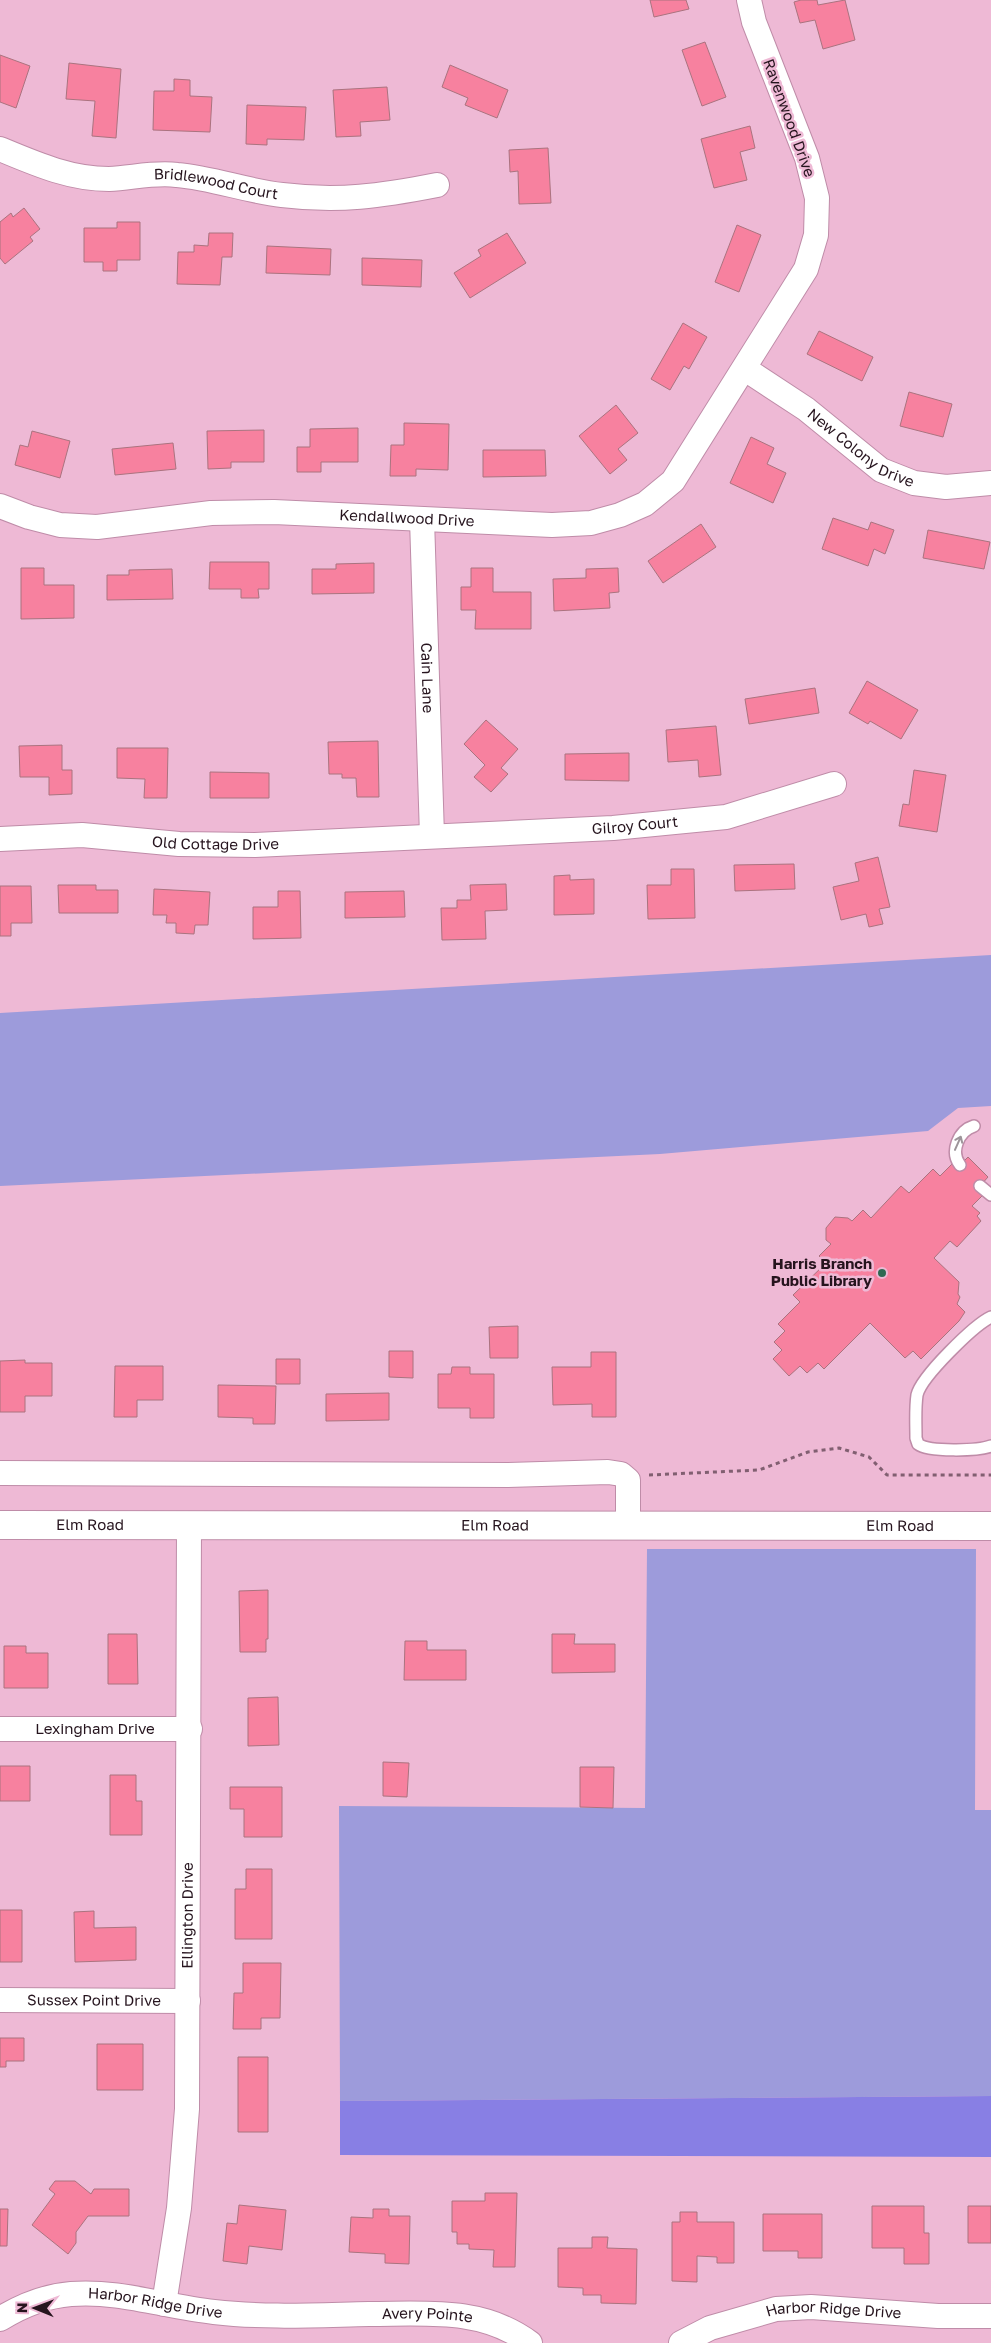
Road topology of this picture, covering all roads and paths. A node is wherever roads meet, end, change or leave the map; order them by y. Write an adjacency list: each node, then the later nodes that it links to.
1 (748, 0): 4 (street, Ravenwood Drive)
2 (0, 149): 3 (street, Bridlewood Court)
3 (436, 185)
4 (745, 369): 5 (street, New Colony Drive); 7 (street, Kendallwood Drive)
5 (991, 483)
6 (0, 506): 7 (street, Kendallwood Drive)
7 (422, 519): 9 (street, Cain Lane)
8 (834, 784): 9 (street, Gilroy Court)
9 (432, 836): 10 (street, Old Cottage Drive)
10 (0, 839)
11 (974, 1126): 12 (lane, one-way to 11)
12 (960, 1166)
13 (980, 1186): 14 (lane)
14 (991, 1195)
15 (991, 1317): 16 (lane)
16 (991, 1446)
17 (0, 1473): 19 (street)
18 (991, 1475): 19 (path)
19 (623, 1476): 23 (street)
20 (0, 1525): 21 (street, Elm Road)
21 (189, 1526): 23 (street, Elm Road); 25 (street, Ellington Drive)
22 (991, 1526): 23 (street, Elm Road)
23 (628, 1527)
24 (0, 1729): 25 (street, Lexingham Drive)
25 (190, 1729): 27 (street, Ellington Drive)
26 (0, 2000): 27 (street, Sussex Point Drive)
27 (188, 2000): 28 (street, Ellington Drive)
28 (164, 2304): 29 (street, Harbor Ridge Drive); 31 (street, Harbor Ridge Drive)
29 (317, 2314): 32 (street, Avery Pointe)
30 (991, 2316): 33 (street, Harbor Ridge Drive)
31 (0, 2320)
32 (530, 2343)
33 (681, 2343)

